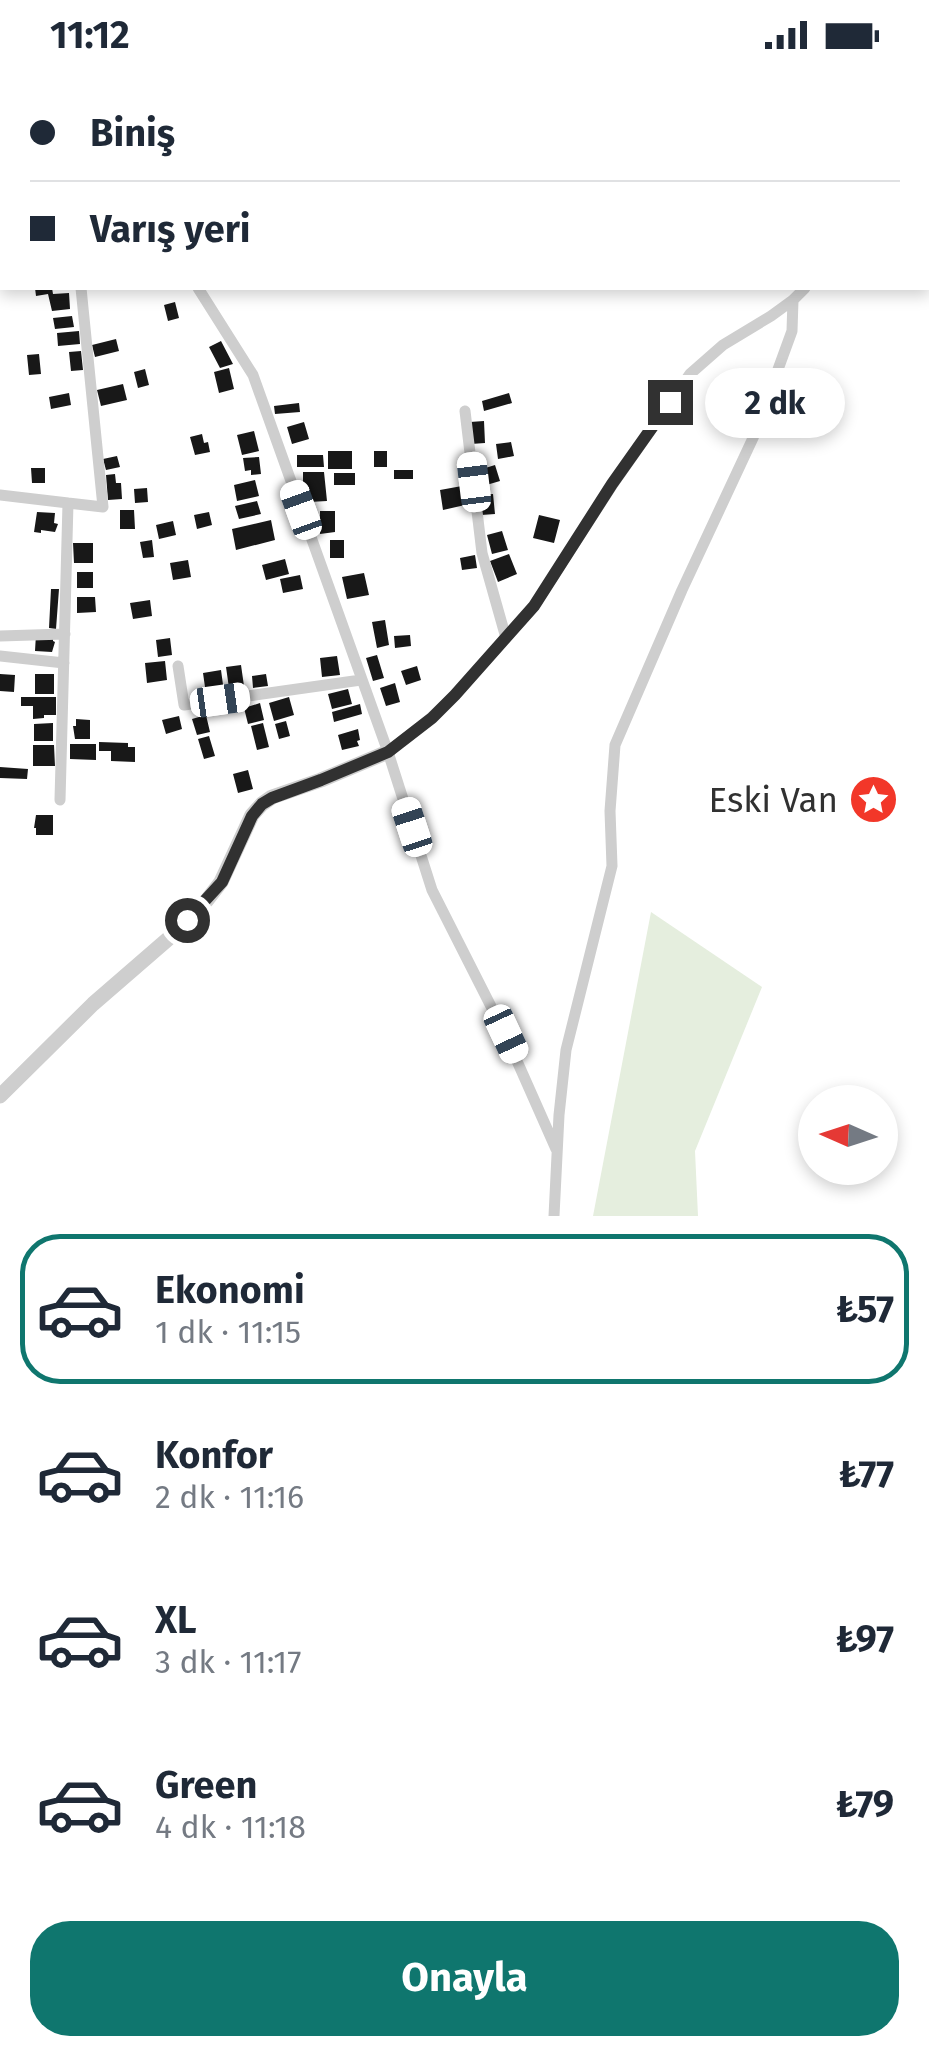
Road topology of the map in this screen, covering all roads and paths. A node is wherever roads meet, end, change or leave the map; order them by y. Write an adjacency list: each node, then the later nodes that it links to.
1 (81, 290): 7 (street)
2 (199, 290): 14 (street)
3 (803, 290): 4 (street)
4 (793, 300): 10 (street); 18 (street)
5 (465, 411): 10 (street)
6 (0, 496): 7 (street)
7 (68, 503): 8 (street)
8 (64, 634): 9 (street); 12 (street)
9 (0, 636)
10 (506, 638): 15 (street)
11 (0, 656): 12 (street)
12 (64, 664): 16 (street)
13 (178, 666): 14 (street)
14 (361, 680): 15 (street)
15 (388, 752): 17 (street); 18 (street)
16 (60, 800)
17 (0, 1096)
18 (558, 1152): 19 (street)
19 (554, 1216)

